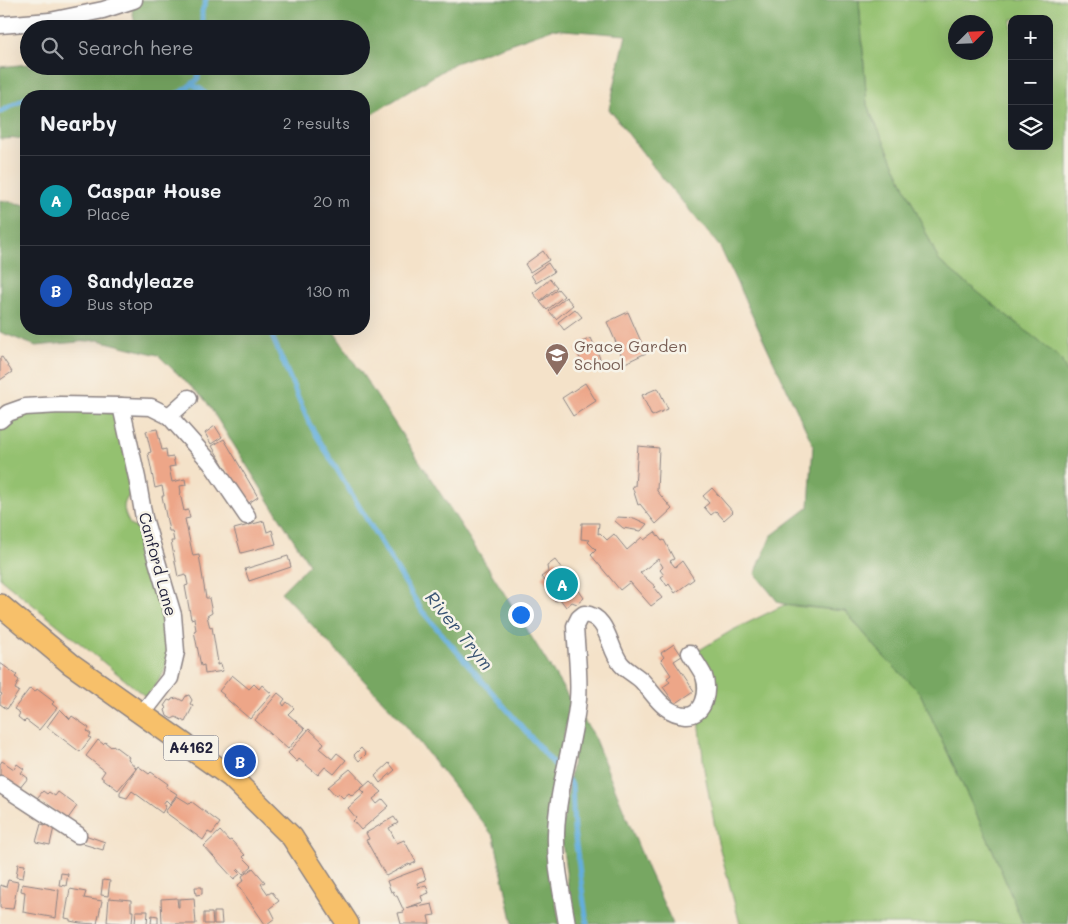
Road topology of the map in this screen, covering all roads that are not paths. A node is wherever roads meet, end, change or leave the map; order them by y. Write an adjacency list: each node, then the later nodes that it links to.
1 (134, 0): 2 (street)
2 (55, 20)
3 (20, 23): 4 (street)
4 (0, 25)
5 (189, 398): 7 (street)
6 (120, 406): 7 (street); 8 (street); 12 (street, Canford Lane)
7 (169, 416): 9 (street)
8 (0, 420)
9 (247, 516)
10 (0, 606): 12 (main road, A4162)
11 (690, 653): 16 (street)
12 (142, 714): 15 (main road, A4162)
13 (0, 784): 14 (street)
14 (78, 835)
15 (344, 923)
16 (567, 924)

